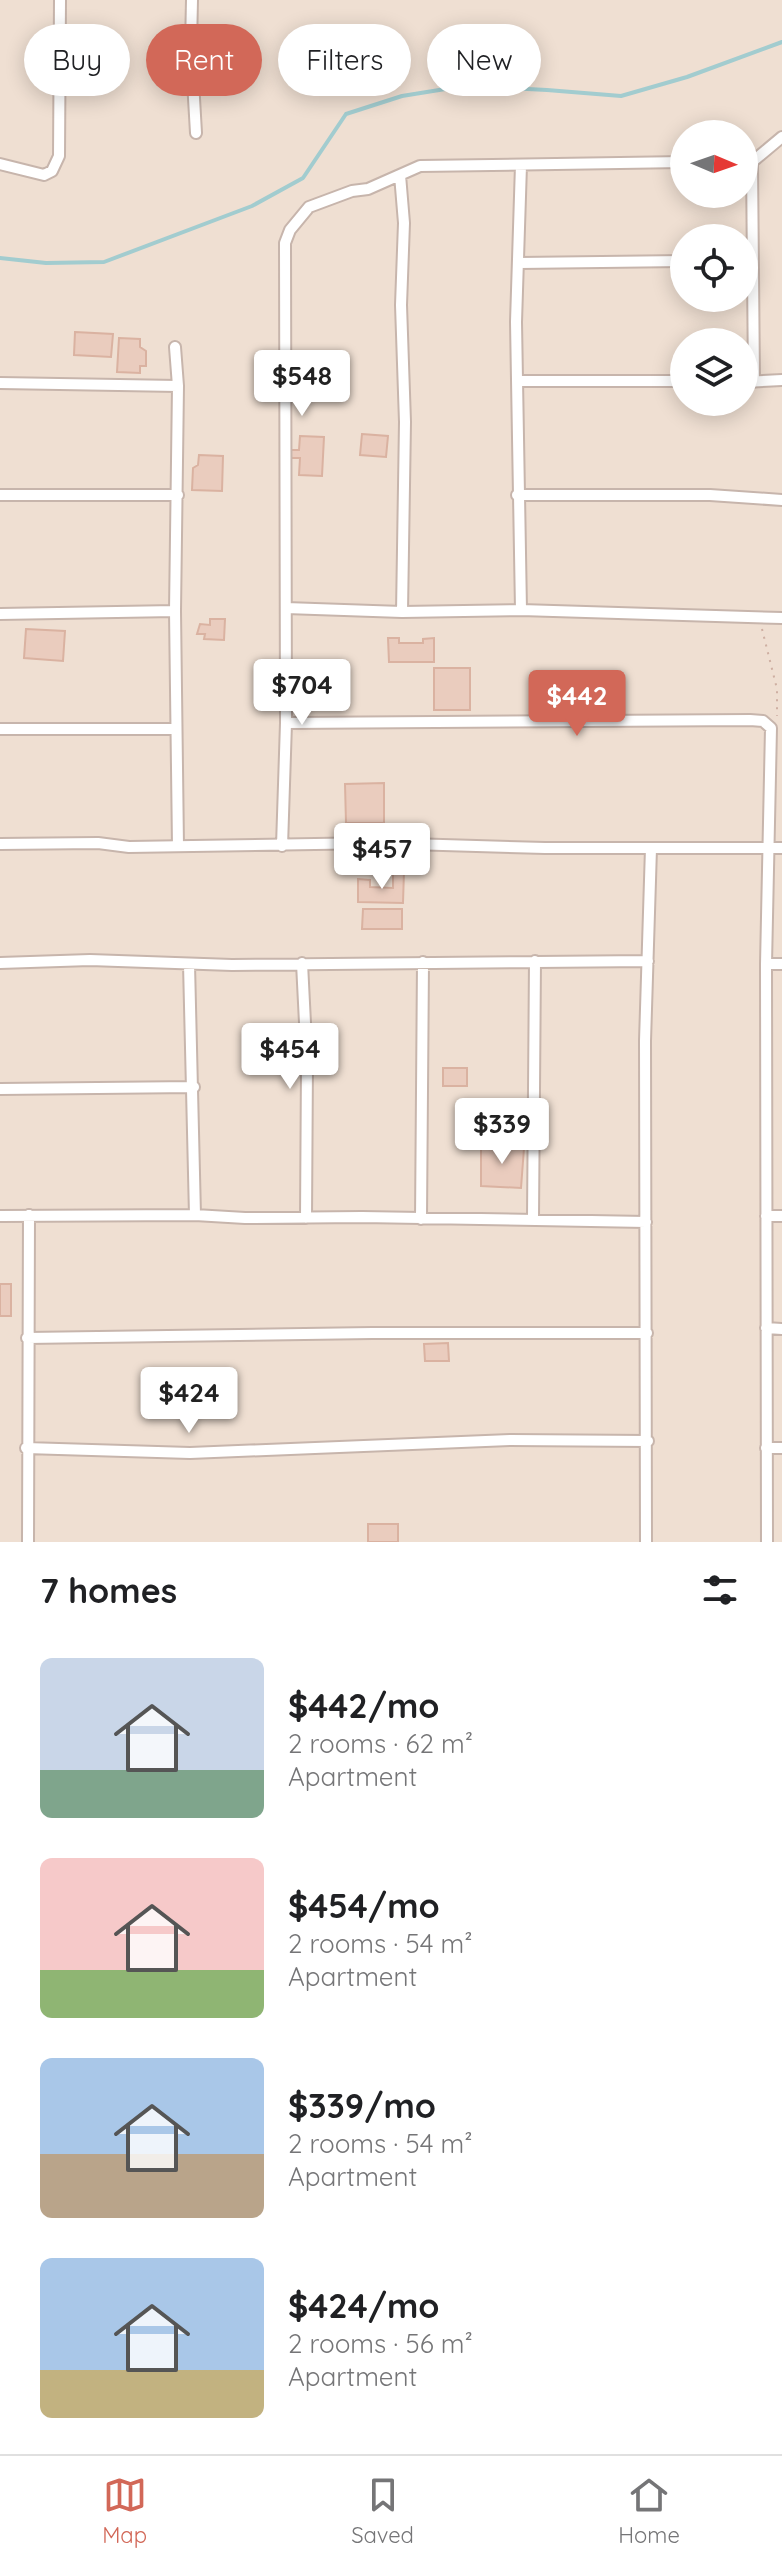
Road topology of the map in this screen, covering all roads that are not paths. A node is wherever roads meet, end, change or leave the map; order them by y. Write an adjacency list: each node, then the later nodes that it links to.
1 (60, 0): 7 (street)
2 (192, 0): 3 (street)
3 (196, 133)
4 (782, 137): 5 (street)
5 (758, 155)
6 (670, 162): 8 (street)
7 (0, 164)
8 (521, 165): 9 (street); 11 (street)
9 (400, 175): 23 (street); 26 (street)
10 (670, 261): 11 (street)
11 (519, 263): 14 (street)
12 (175, 347): 18 (street)
13 (782, 380): 16 (street)
14 (518, 381): 15 (street); 21 (street)
15 (670, 381)
16 (758, 381)
17 (0, 383): 18 (street)
18 (178, 386): 20 (street)
19 (0, 495): 20 (street)
20 (178, 495): 25 (street)
21 (517, 495): 22 (street); 24 (street)
22 (782, 500)
23 (286, 608): 26 (street); 29 (street)
24 (521, 610): 26 (street); 28 (street)
25 (175, 611): 27 (street); 31 (street)
26 (402, 612)
27 (0, 614)
28 (782, 618)
29 (286, 723): 34 (street); 37 (street)
30 (0, 729): 31 (street)
31 (176, 729): 33 (street)
32 (0, 844): 33 (street)
33 (178, 846): 34 (street)
34 (282, 846): 35 (street)
35 (651, 848): 37 (street); 39 (street)
36 (782, 848): 37 (street)
37 (769, 849): 44 (street)
38 (535, 961): 39 (street); 40 (street); 54 (street)
39 (648, 961): 56 (street)
40 (423, 962): 42 (street); 55 (street)
41 (0, 963): 43 (street)
42 (302, 963): 43 (street); 53 (street)
43 (189, 964): 46 (street)
44 (766, 964): 45 (street); 51 (street)
45 (782, 964)
46 (194, 1087): 47 (street); 49 (street)
47 (0, 1089)
48 (29, 1215): 49 (street); 50 (street); 60 (street)
49 (195, 1215): 53 (street)
50 (0, 1216)
51 (766, 1216): 52 (street); 57 (street)
52 (782, 1216)
53 (306, 1218): 55 (street)
54 (533, 1218): 55 (street); 56 (street)
55 (421, 1219)
56 (646, 1222): 59 (street)
57 (766, 1328): 58 (street); 63 (street)
58 (782, 1329)
59 (647, 1333): 60 (street); 61 (street)
60 (27, 1338): 62 (street)
61 (648, 1441): 62 (street); 66 (street)
62 (26, 1448): 65 (street)
63 (766, 1448): 64 (street); 67 (street)
64 (782, 1448)
65 (28, 1542)
66 (646, 1542)
67 (767, 1542)

